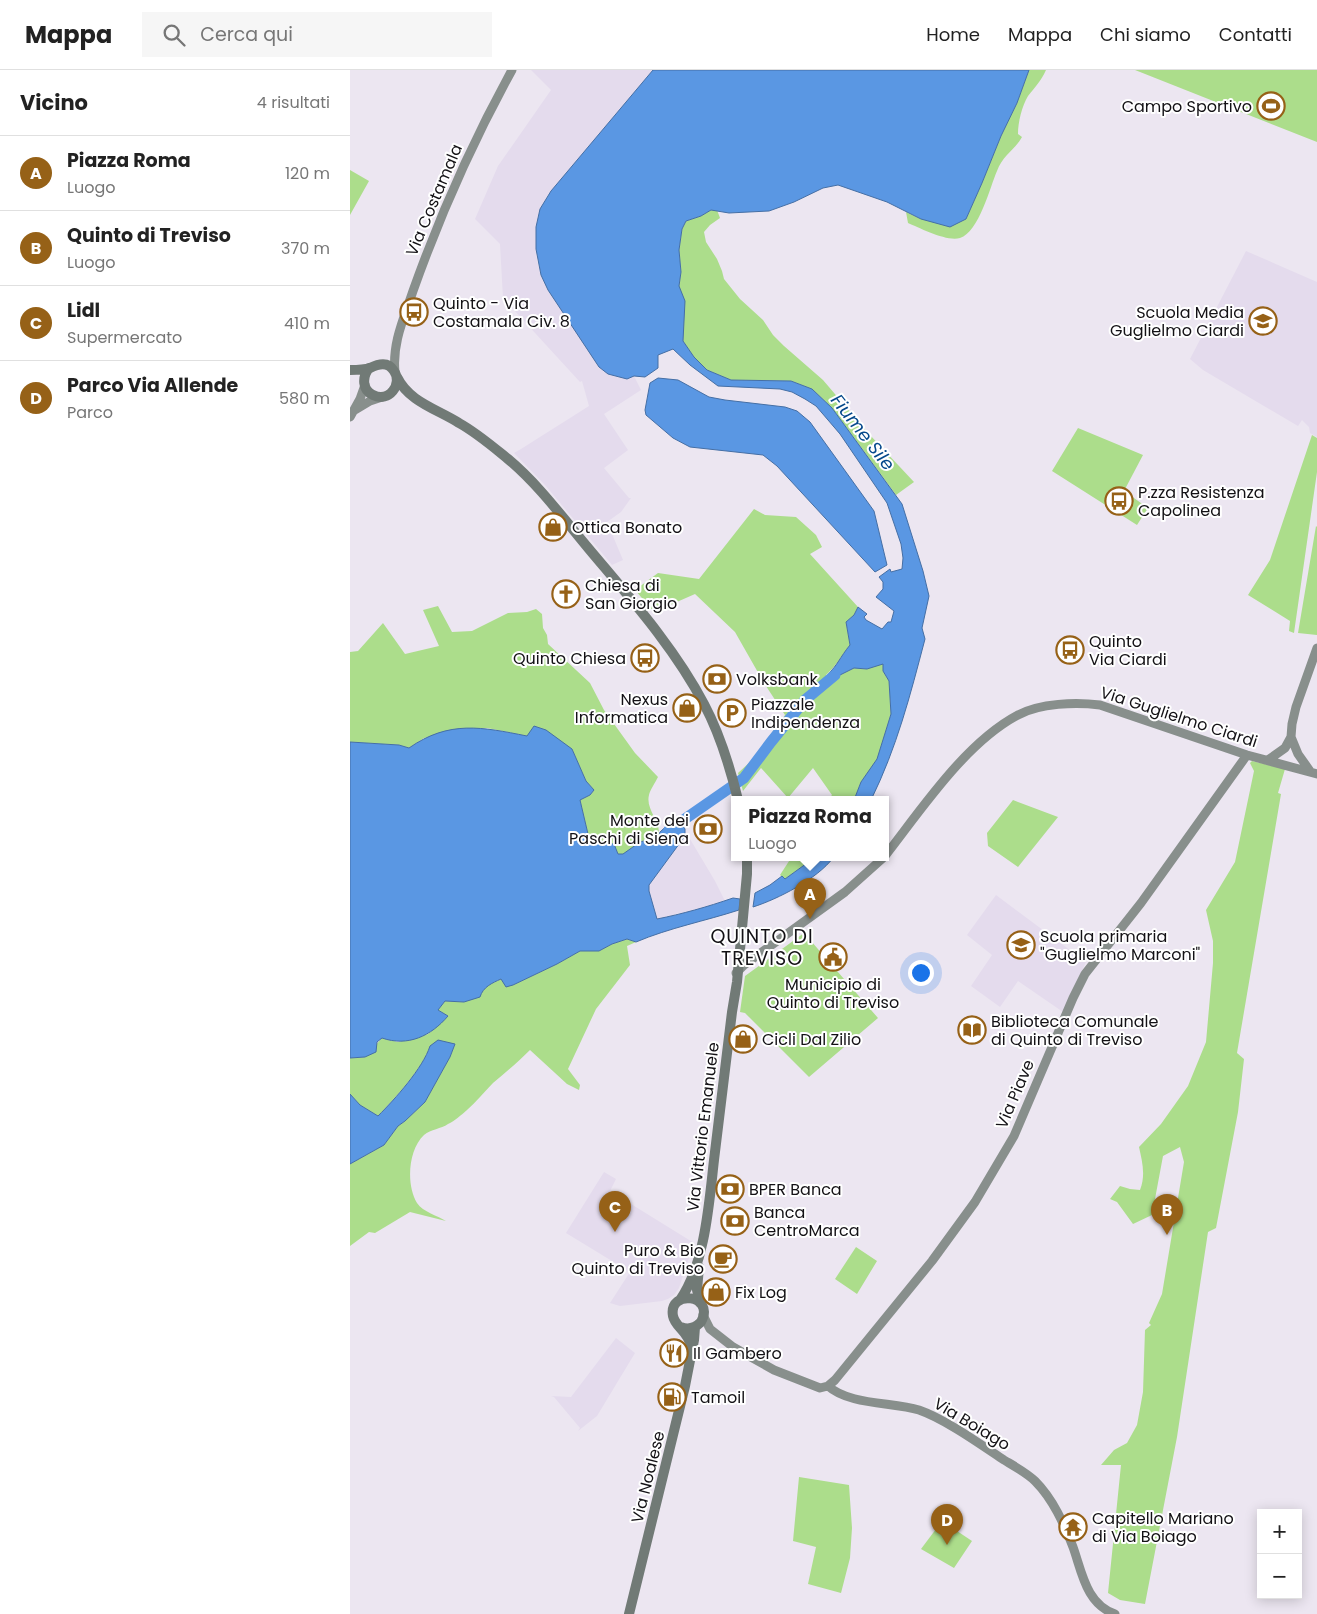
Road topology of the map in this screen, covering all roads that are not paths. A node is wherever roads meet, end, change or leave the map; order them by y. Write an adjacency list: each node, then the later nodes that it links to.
1 (512, 70): 2 (main road, Via Costamala)
2 (394, 347): 3 (main road, Via Costamala); 6 (main road, Via Costamala)
3 (373, 366): 4 (main road); 6 (main road); 7 (main road)
4 (350, 370)
5 (350, 374): 7 (main road)
6 (396, 374): 8 (main road); 9 (main road)
7 (364, 384): 8 (main road); 10 (main road)
8 (384, 396): 9 (main road); 10 (main road)
9 (415, 399): 19 (main road)
10 (352, 414)
11 (1317, 648): 12 (main road)
12 (1291, 737): 13 (main road); 14 (main road)
13 (1285, 748): 16 (main road); 17 (main road)
14 (1295, 749): 17 (main road); 18 (main road)
15 (1247, 755): 16 (main road, Via Guglielmo Ciardi); 20 (main road, Via Guglielmo Ciardi); 32 (main road, Via Piave)
16 (1268, 760): 17 (main road, Via Guglielmo Ciardi)
17 (1286, 765): 18 (main road, Via Guglielmo Ciardi)
18 (1314, 773)
19 (737, 796)
20 (889, 851)
21 (747, 861): 23 (main road, Via Vittorio Emanuele)
22 (880, 861): 23 (main road, Via Guglielmo Ciardi)
23 (736, 973): 24 (main road, Via Vittorio Emanuele)
24 (699, 1256): 25 (main road, Via Vittorio Emanuele); 26 (main road, Via Vittorio Emanuele)
25 (680, 1300): 26 (main road); 28 (main road)
26 (700, 1303): 27 (main road)
27 (704, 1315): 29 (main road); 30 (main road, Via Boiago)
28 (680, 1327): 29 (main road); 31 (main road)
29 (698, 1329): 30 (main road, Via Boiago); 31 (main road)
30 (716, 1335): 32 (main road, Via Boiago)
31 (693, 1344): 33 (main road, Via Noalese)
32 (828, 1386): 34 (main road, Via Boiago)
33 (629, 1614)
34 (1116, 1614)

